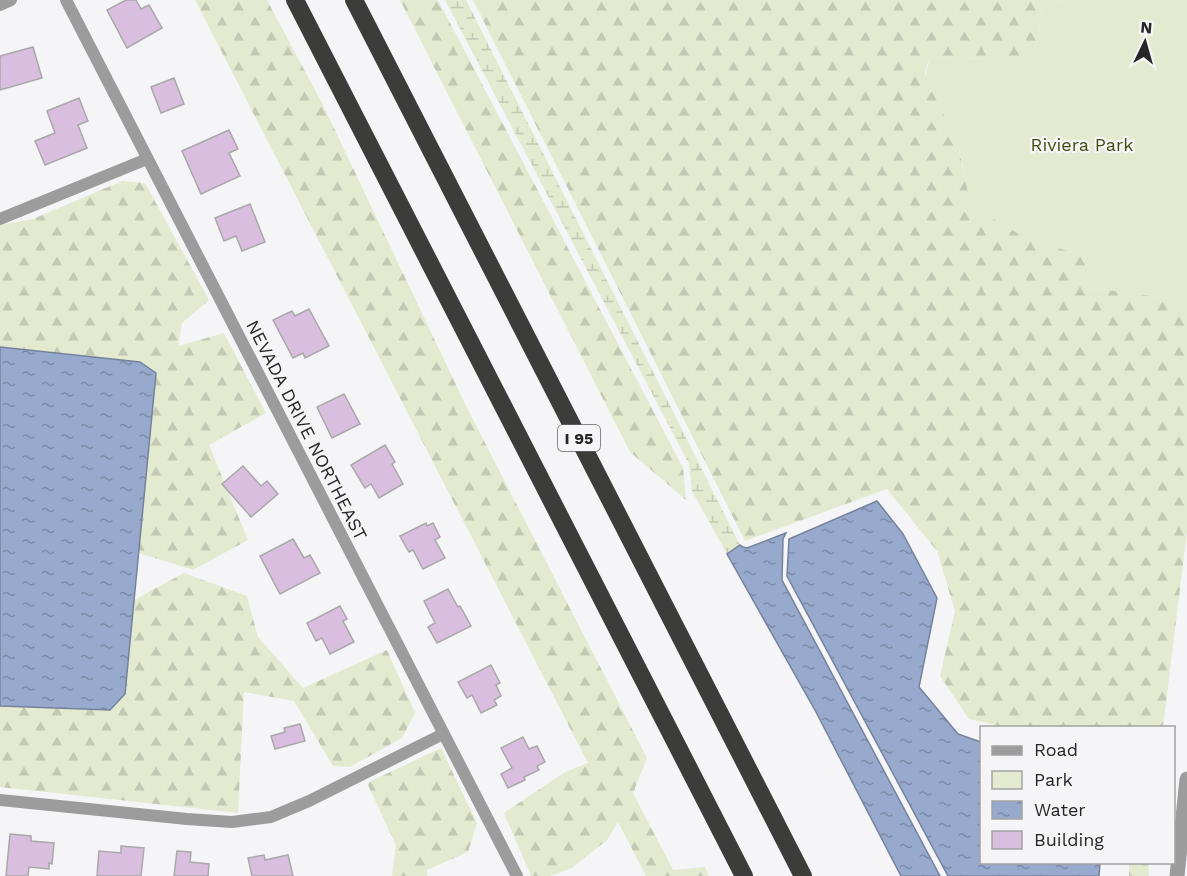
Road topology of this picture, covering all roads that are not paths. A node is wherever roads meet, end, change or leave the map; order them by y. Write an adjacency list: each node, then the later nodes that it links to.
1 (11, 0): 5 (street)
2 (66, 0): 6 (street, NEVADA DRIVE NORTHEAST)
3 (295, 0): 12 (highway)
4 (354, 0): 13 (highway, I 95)
5 (0, 5)
6 (147, 159): 7 (street); 8 (street, NEVADA DRIVE NORTHEAST)
7 (0, 219)
8 (443, 734): 10 (street); 11 (street, NEVADA DRIVE NORTHEAST)
9 (1187, 779): 14 (street)
10 (0, 800)
11 (517, 876)
12 (744, 876)
13 (803, 876)
14 (1177, 876)

